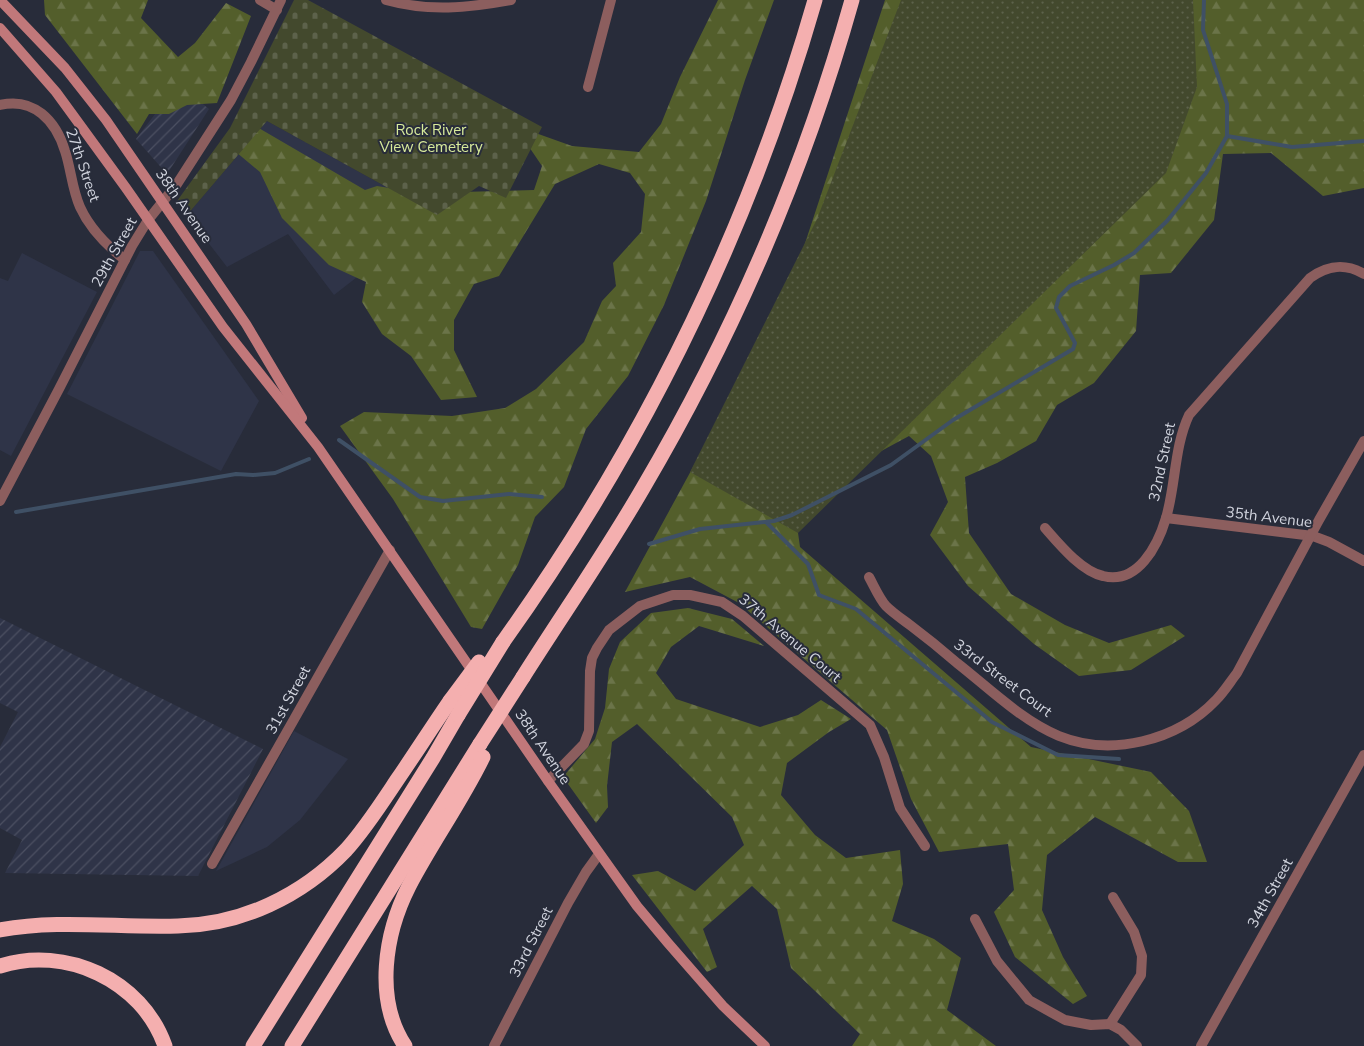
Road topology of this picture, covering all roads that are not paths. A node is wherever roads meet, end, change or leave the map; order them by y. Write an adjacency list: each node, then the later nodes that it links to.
1 (0, 0): 12 (street, 38th Avenue)
2 (260, 0): 8 (street)
3 (386, 0): 4 (street)
4 (511, 0)
5 (611, 0): 10 (street)
6 (815, 0): 25 (highway)
7 (852, 0): 26 (highway, bridge)
8 (279, 5): 12 (street, 29th Street)
9 (0, 28): 13 (street, 38th Avenue)
10 (588, 87)
11 (0, 105): 14 (street, 27th Street)
12 (163, 203): 13 (street, 29th Street); 17 (street, 38th Avenue)
13 (148, 220): 14 (street, 29th Street); 17 (street, 38th Avenue)
14 (125, 260): 18 (street, 29th Street)
15 (1364, 274): 19 (street, 32nd Street)
16 (1364, 441): 21 (street)
17 (318, 447): 22 (street, 38th Avenue)
18 (0, 501)
19 (1166, 518): 20 (street, 32nd Street); 21 (street, 35th Avenue)
20 (1045, 528)
21 (1311, 536): 23 (street, 35th Avenue); 24 (street, 33rd Street Court)
22 (390, 550): 28 (street, 38th Avenue); 31 (street, 31st Street)
23 (1364, 561)
24 (869, 576)
25 (500, 639): 34 (highway, bridge); 38 (highway, bridge)
26 (484, 746): 39 (highway); 40 (highway)
27 (1364, 756): 44 (street, 34th Street)
28 (548, 781): 29 (street, 37th Avenue Court); 30 (street, 38th Avenue)
29 (925, 846)
30 (599, 854): 41 (street, 33rd Street); 42 (street, 38th Avenue)
31 (212, 864)
32 (1113, 897): 36 (street)
33 (975, 919): 36 (street)
34 (0, 930)
35 (0, 966): 37 (highway)
36 (1110, 1024): 43 (street)
37 (165, 1046)
38 (252, 1046)
39 (292, 1046)
40 (405, 1046)
41 (494, 1046)
42 (764, 1046)
43 (1137, 1046)
44 (1201, 1046)

